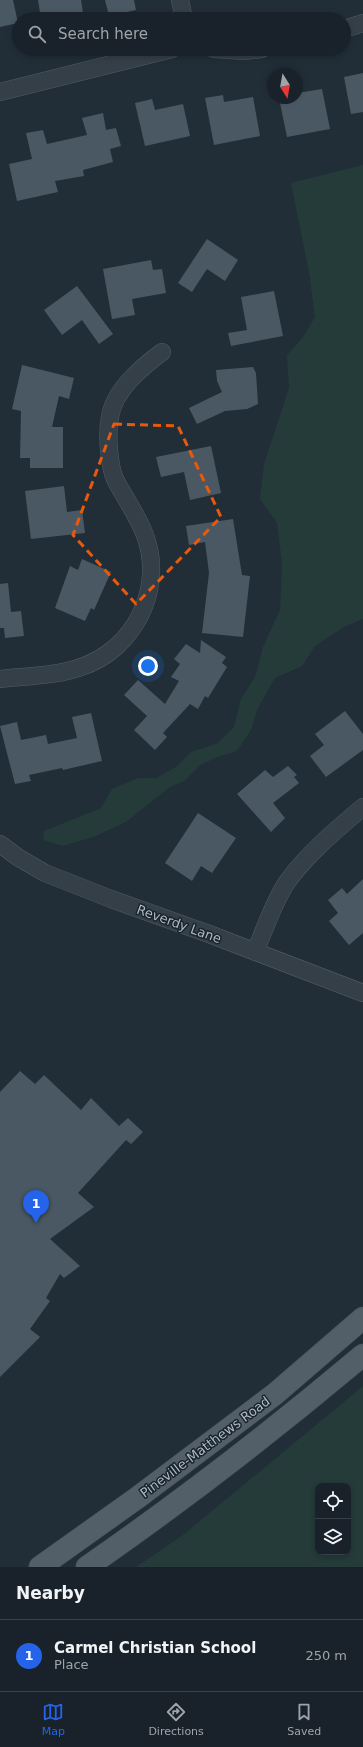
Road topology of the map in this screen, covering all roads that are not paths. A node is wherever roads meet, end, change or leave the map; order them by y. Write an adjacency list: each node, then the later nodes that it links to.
1 (180, 0): 2 (street)
2 (183, 12)
3 (363, 23): 4 (street)
4 (351, 27)
5 (144, 56): 6 (street)
6 (0, 92)
7 (162, 352): 8 (street)
8 (0, 679)
9 (363, 807): 11 (street)
10 (0, 844): 11 (street, Reverdy Lane)
11 (255, 952): 12 (street, Reverdy Lane)
12 (363, 994)
13 (363, 1318): 15 (main road, Pineville-Matthews Road)
14 (363, 1355): 16 (main road, Pineville-Matthews Road)
15 (40, 1567)
16 (87, 1567)

